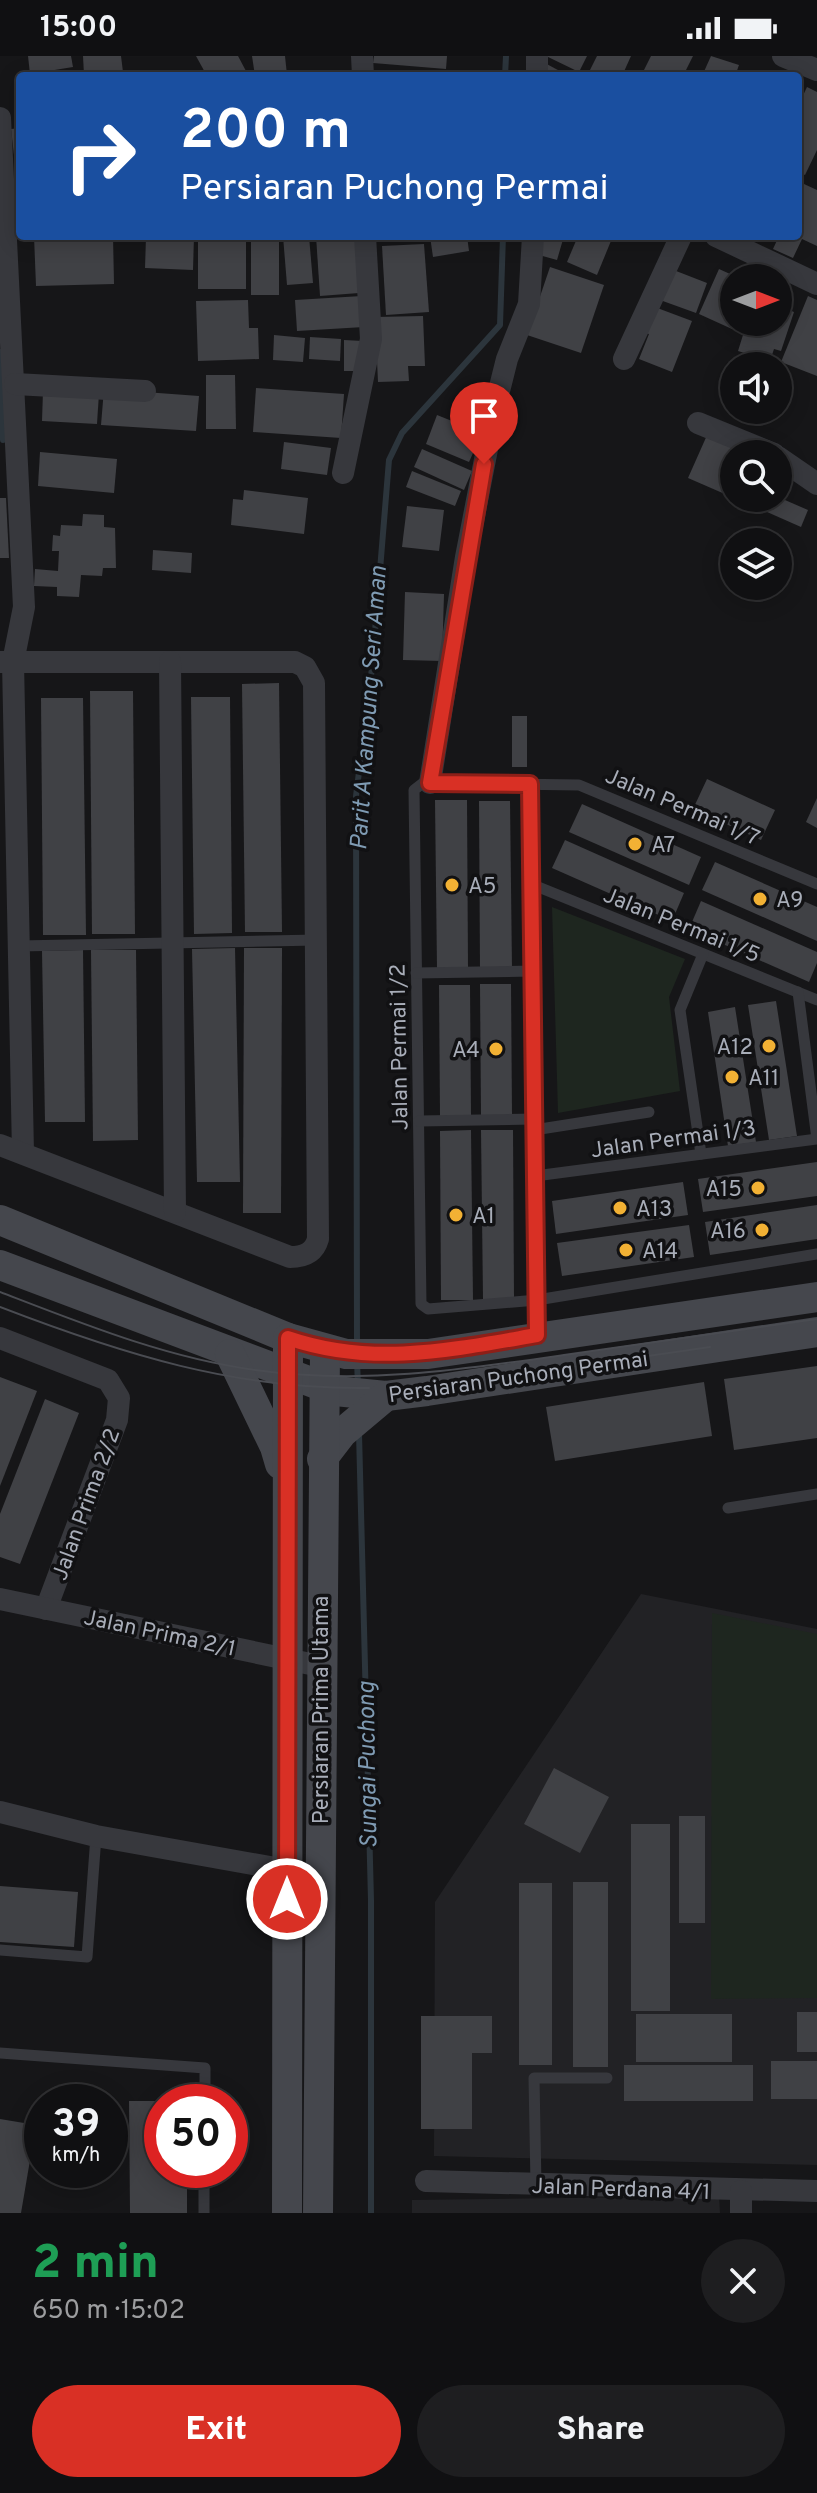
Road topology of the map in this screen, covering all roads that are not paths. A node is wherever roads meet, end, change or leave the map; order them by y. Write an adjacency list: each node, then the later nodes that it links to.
1 (783, 56): 2 (street)
2 (817, 70)
3 (0, 118): 4 (street)
4 (13, 219): 11 (street)
5 (365, 240): 16 (street)
6 (533, 240): 21 (street)
7 (679, 240): 10 (street)
8 (724, 240): 9 (street)
9 (817, 284)
10 (624, 359)
11 (10, 375): 12 (street); 18 (street)
12 (145, 391)
13 (698, 423): 14 (street)
14 (739, 440)
15 (792, 466): 17 (street)
16 (343, 473)
17 (817, 484)
18 (9, 489): 19 (street)
19 (6, 662): 20 (street); 23 (street)
20 (170, 662): 26 (street); 27 (street)
21 (430, 783): 22 (lane); 31 (lane, Jalan Permai 1/2)
22 (530, 784): 24 (lane); 25 (lane, Jalan Permai 1/7)
23 (9, 861): 28 (street)
24 (531, 884): 29 (lane, Jalan Permai 1/5); 30 (lane)
25 (817, 884)
26 (317, 940): 27 (lane); 42 (street)
27 (171, 941): 28 (lane); 42 (street)
28 (19, 946): 39 (street)
29 (703, 954): 32 (lane, Jalan Permai 1/5); 40 (lane)
30 (533, 971): 31 (lane); 36 (lane)
31 (416, 973): 35 (lane, Jalan Permai 1/2)
32 (798, 992): 33 (lane, Jalan Permai 1/5); 37 (lane)
33 (817, 1000)
34 (649, 1112): 36 (lane)
35 (419, 1121): 36 (lane); 47 (lane, Jalan Permai 1/2)
36 (534, 1125): 41 (lane)
37 (817, 1139): 40 (lane, Jalan Permai 1/3)
38 (0, 1145): 39 (street)
39 (23, 1153): 42 (street)
40 (701, 1154): 41 (lane, Jalan Permai 1/3)
41 (535, 1176): 47 (lane)
42 (175, 1212)
43 (0, 1220): 51 (main road, Persiaran Puchong Permai)
44 (817, 1254): 47 (lane)
45 (0, 1265): 53 (main road, Persiaran Puchong Permai)
46 (817, 1297): 49 (main road, Persiaran Puchong Permai)
47 (537, 1300): 49 (lane)
48 (817, 1332): 56 (main road, Persiaran Puchong Permai)
49 (537, 1335): 52 (main road, Persiaran Puchong Permai)
50 (0, 1338): 62 (street, Jalan Prima 2/2)
51 (288, 1338): 52 (main road, Persiaran Puchong Permai); 54 (main road, Persiaran Prima Utama)
52 (335, 1352): 55 (main road, Persiaran Prima Utama)
53 (230, 1354): 54 (main road, Persiaran Puchong Permai); 58 (main road)
54 (288, 1374): 55 (main road, Persiaran Puchong Permai); 58 (main road, Persiaran Prima Utama)
55 (335, 1391): 56 (main road, Persiaran Puchong Permai); 57 (main road, Persiaran Prima Utama)
56 (386, 1396): 57 (main road)
57 (322, 1459): 64 (main road, Persiaran Prima Utama)
58 (286, 1485): 63 (main road, Persiaran Prima Utama)
59 (817, 1494): 60 (lane)
60 (728, 1508)
61 (0, 1599): 62 (street, Jalan Prima 2/1)
62 (46, 1609): 63 (street, Jalan Prima 2/1)
63 (286, 1659): 64 (street, Jalan Prima 2/1); 67 (main road, Persiaran Prima Utama)
64 (320, 1666): 68 (main road, Persiaran Prima Utama)
65 (0, 1812): 66 (street)
66 (96, 1836): 67 (street); 69 (lane)
67 (287, 1871): 68 (street); 79 (main road, Persiaran Prima Utama)
68 (320, 1876): 80 (main road, Persiaran Prima Utama)
69 (0, 1950)
70 (0, 2053): 72 (lane)
71 (607, 2078): 74 (lane)
72 (205, 2084)
73 (426, 2181): 74 (street, Jalan Perdana 4/1)
74 (536, 2185): 77 (street, Jalan Perdana 4/1)
75 (204, 2188): 78 (lane)
76 (817, 2191): 77 (street, Jalan Perdana 4/1)
77 (741, 2202)
78 (204, 2213)
79 (287, 2213)
80 (318, 2213)

